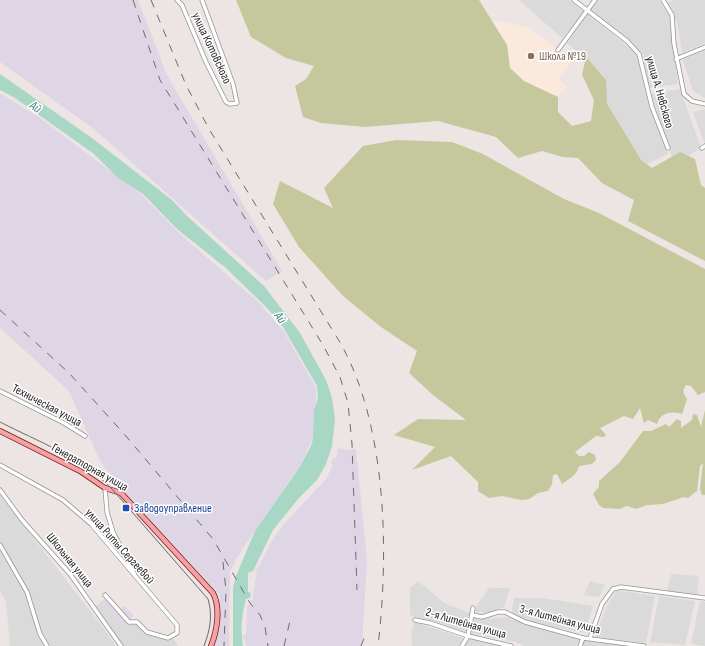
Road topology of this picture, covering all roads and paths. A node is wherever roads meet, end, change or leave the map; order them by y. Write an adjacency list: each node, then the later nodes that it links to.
1 (177, 0): 2 (street, улица Котовского)
2 (202, 0)
3 (574, 0): 6 (street, улица А. Невского)
4 (595, 0): 6 (street)
5 (665, 1): 9 (street)
6 (587, 11): 8 (street); 11 (street, улица А. Невского)
7 (705, 47): 9 (street)
8 (558, 50)
9 (676, 59): 10 (street)
10 (705, 104)
11 (668, 148)
12 (0, 391): 14 (street, Техническая улица)
13 (0, 431): 16 (main road, Генераторная улица)
14 (85, 436)
15 (0, 465): 19 (street, улица Риты Сергеевой)
16 (105, 488): 19 (street); 30 (main road, Генераторная улица)
17 (0, 490): 29 (street, Школьная улица)
18 (0, 545): 28 (street)
19 (138, 580): 20 (street, улица Риты Сергеевой)
20 (105, 595)
21 (705, 598): 27 (street)
22 (474, 608): 23 (street)
23 (472, 615): 25 (street); 26 (street, 3-я Литейная улица)
24 (415, 620): 25 (street, 2-я Литейная улица)
25 (468, 636): 31 (street); 32 (street, 2-я Литейная улица)
26 (583, 638): 27 (street, 3-я Литейная улица); 33 (street)
27 (590, 638): 34 (street, 3-я Литейная улица)
28 (47, 646)
29 (121, 646)
30 (211, 646)
31 (462, 646)
32 (511, 646)
33 (580, 646)
34 (644, 646)

